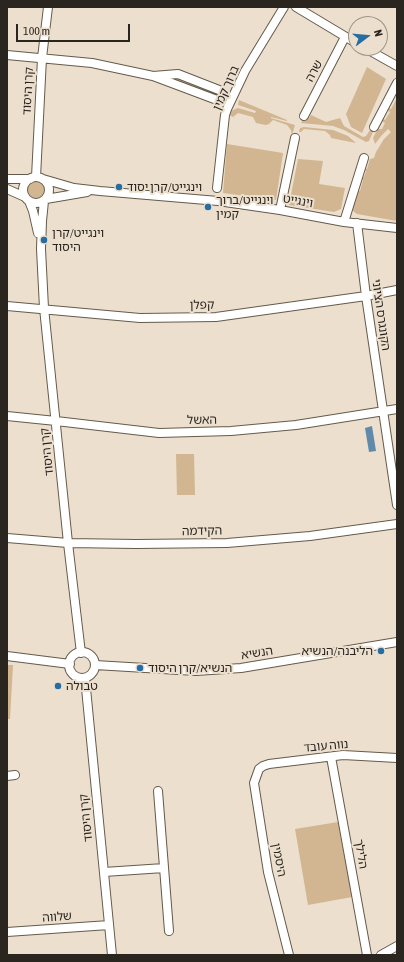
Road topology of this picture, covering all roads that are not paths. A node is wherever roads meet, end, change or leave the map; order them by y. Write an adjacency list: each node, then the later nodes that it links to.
1 (48, 7): 8 (street, קרן היסוד)
2 (284, 7): 18 (street, ברוך קמין)
3 (296, 7): 4 (street)
4 (345, 37): 5 (street); 12 (street, שרה)
5 (348, 39)
6 (7, 55): 8 (street)
7 (379, 56): 9 (street)
8 (42, 58): 10 (street); 16 (street, קרן היסוד)
9 (397, 66)
10 (153, 76): 10 (street)
11 (397, 84): 13 (street)
12 (304, 116)
13 (374, 127)
14 (295, 138): 23 (street)
15 (364, 158): 24 (street)
16 (36, 178): 17 (street, וינגייט); 20 (street, וינגייט); 21 (street); 22 (street)
17 (7, 179)
18 (217, 188)
19 (7, 189): 21 (street)
20 (100, 191): 22 (street, וינגייט); 23 (street, וינגייט)
21 (28, 199): 22 (street); 27 (street, קרן היסוד)
22 (45, 200): 27 (street, קרן היסוד)
23 (280, 210): 24 (street, וינגייט)
24 (344, 222): 25 (street, וינגייט)
25 (357, 224): 26 (street, וינגייט); 29 (street, הקונגרס הציוני)
26 (397, 228)
27 (41, 249): 31 (street, קרן היסוד)
28 (397, 290): 29 (street, קפלן)
29 (366, 296): 31 (street, קפלן); 33 (street, הקונגרס הציוני)
30 (7, 306): 31 (street, קפלן)
31 (44, 308): 35 (street, קרן היסוד)
32 (397, 409): 33 (street, האשל)
33 (382, 411): 35 (street, האשל); 36 (street, הקונגרס הציוני)
34 (7, 416): 35 (street, האשל)
35 (56, 420): 39 (street, קרן היסוד)
36 (397, 505)
37 (397, 524): 39 (street, הקידמה)
38 (7, 538): 39 (street, הקידמה)
39 (68, 543): 41 (street, קרן היסוד)
40 (397, 642): 44 (street, הנשיא)
41 (81, 653): 43 (street); 44 (street)
42 (7, 656): 43 (street)
43 (70, 664): 45 (street)
44 (95, 665): 45 (street)
45 (85, 678): 51 (street, קרן היסוד)
46 (331, 757): 47 (street, נווה עובד); 48 (street, נווה עובד); 58 (street, הלילך)
47 (397, 758)
48 (259, 769): 57 (street, היסמין)
49 (158, 791): 50 (street)
50 (164, 868): 51 (street); 53 (street)
51 (104, 872): 52 (street, קרן היסוד)
52 (109, 925): 54 (street, שלווה); 56 (street, קרן היסוד)
53 (169, 931)
54 (7, 932)
55 (397, 946): 59 (street)
56 (112, 955)
57 (289, 955)
58 (366, 955)
59 (381, 955)

